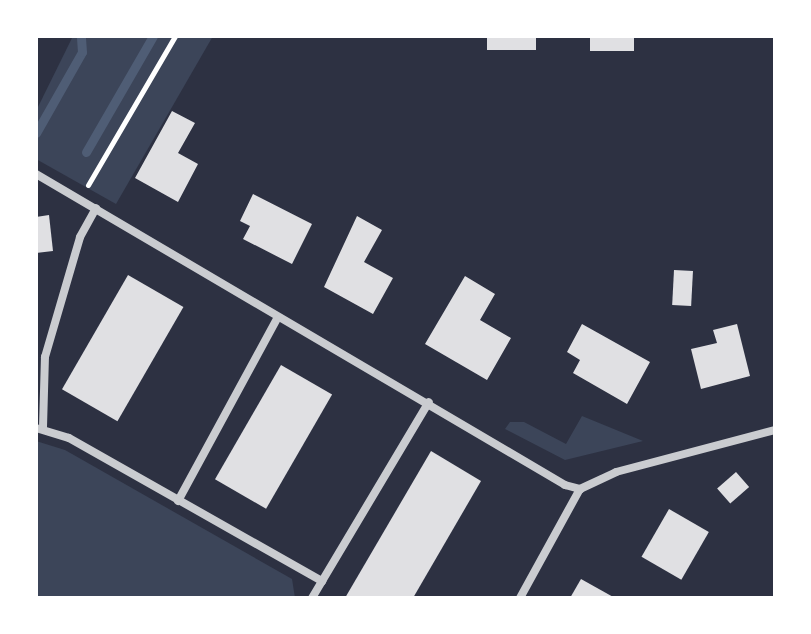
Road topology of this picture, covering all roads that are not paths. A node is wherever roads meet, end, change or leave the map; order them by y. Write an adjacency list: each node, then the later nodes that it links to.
1 (36, 174): 2 (street)
2 (96, 208): 3 (street); 5 (street)
3 (278, 317): 4 (street); 8 (street)
4 (429, 402): 7 (street); 9 (street)
5 (40, 428): 8 (street)
6 (775, 430): 7 (street)
7 (580, 489): 11 (street)
8 (178, 501): 9 (street)
9 (322, 581): 10 (street)
10 (312, 598)
11 (520, 598)

